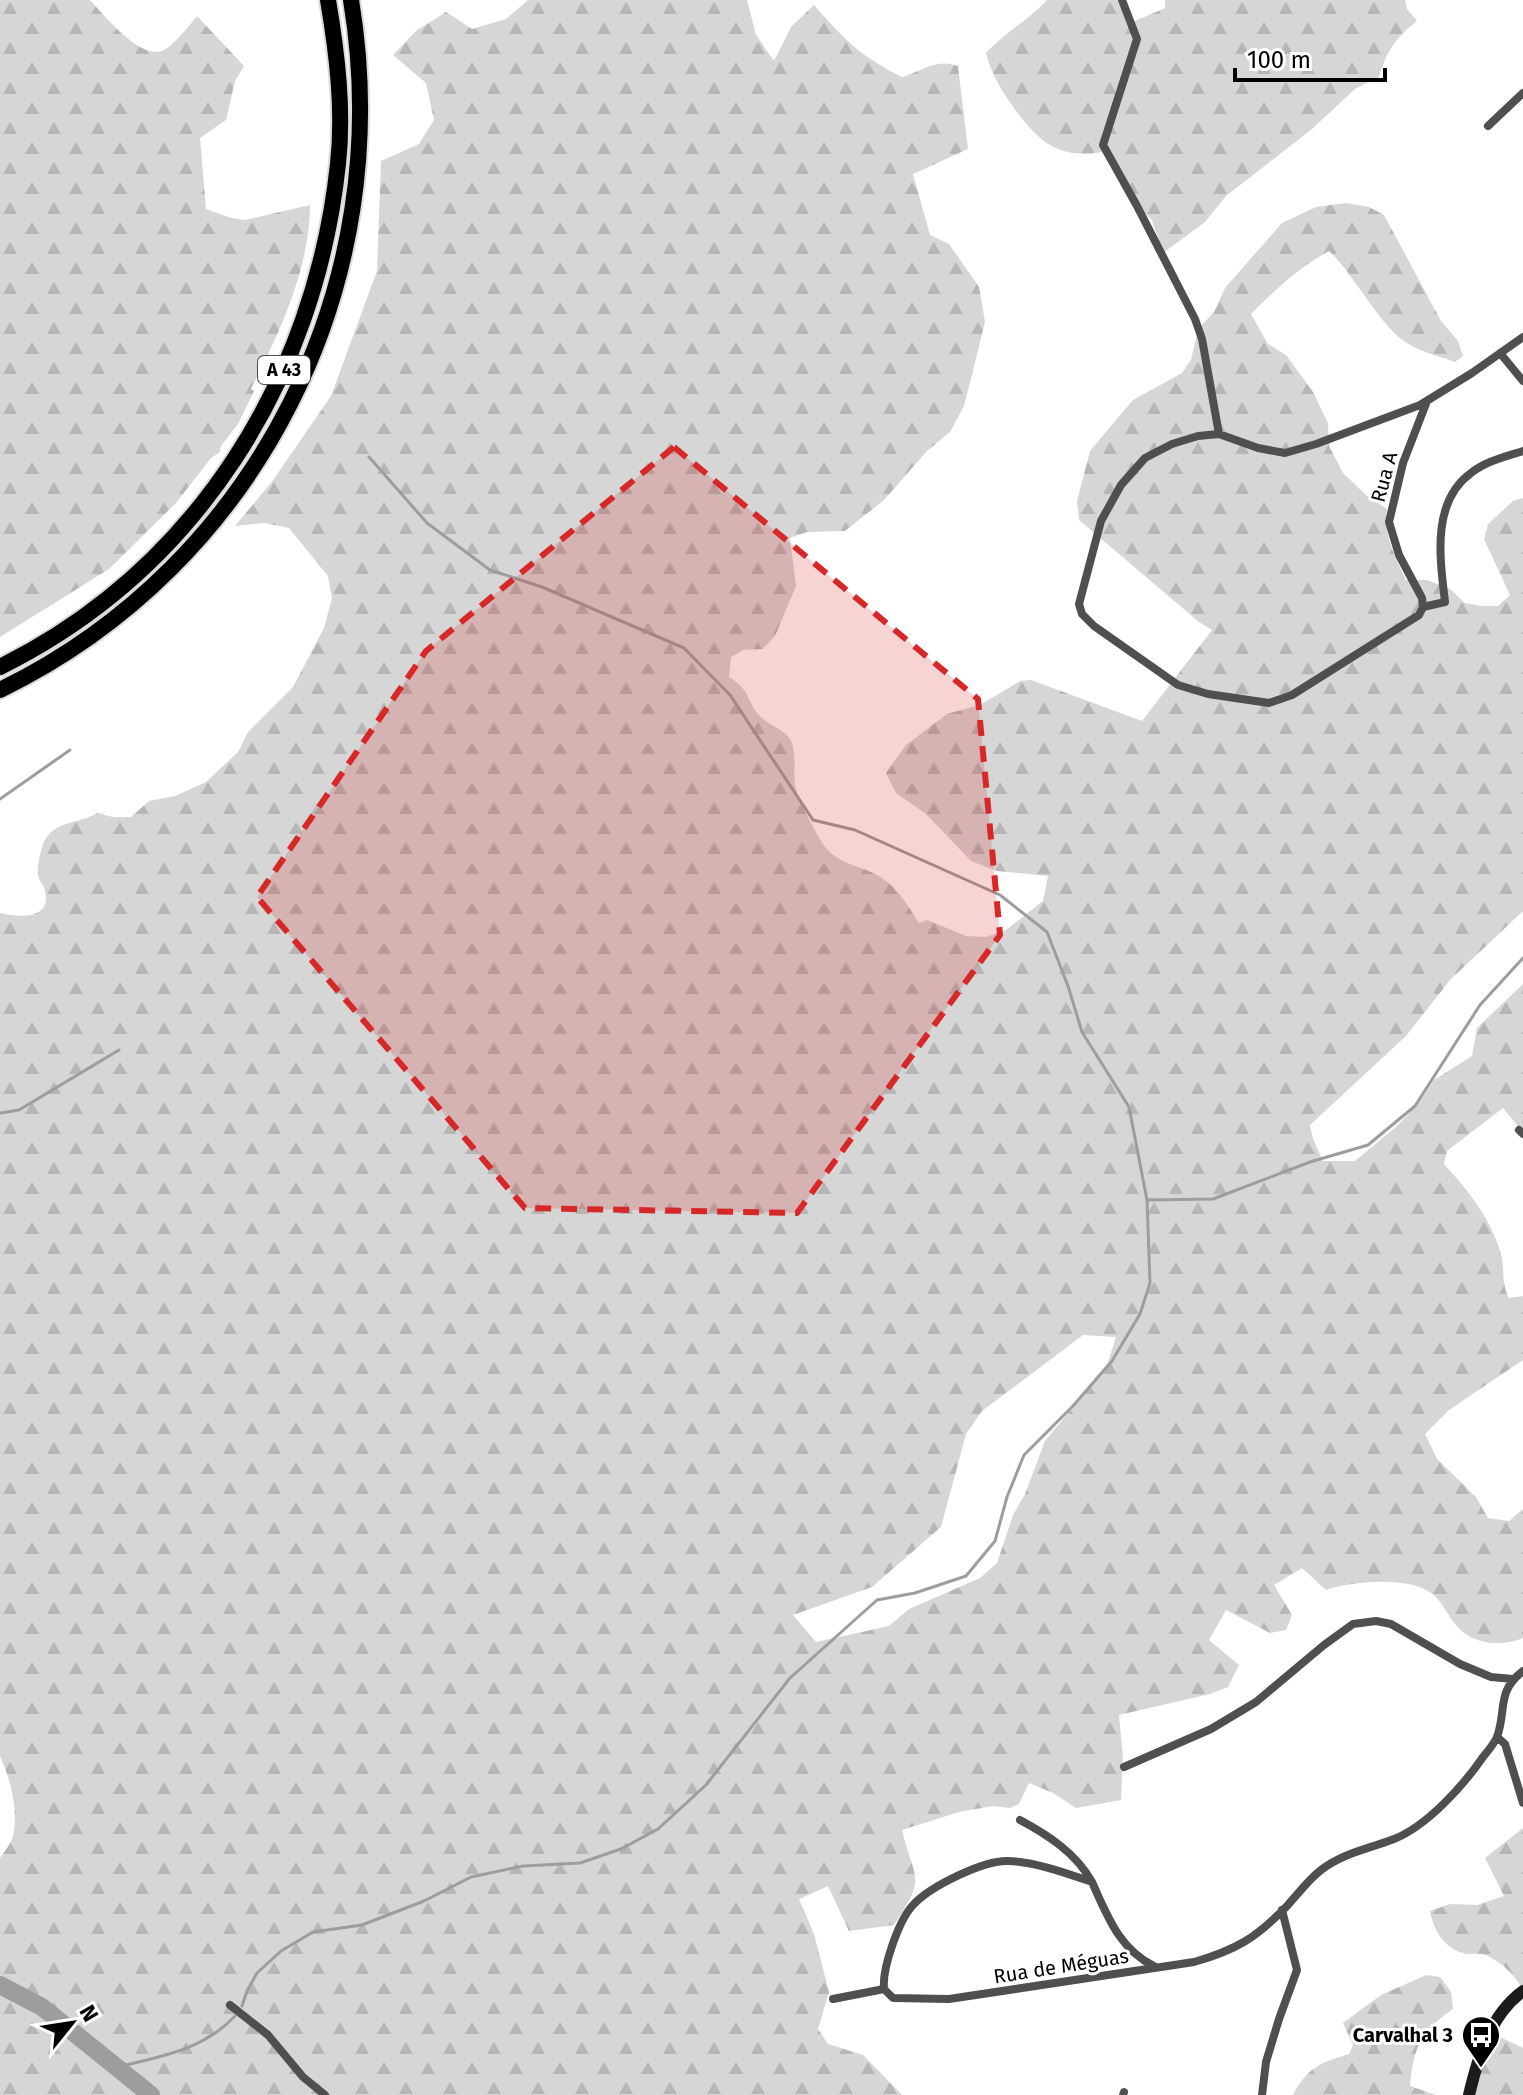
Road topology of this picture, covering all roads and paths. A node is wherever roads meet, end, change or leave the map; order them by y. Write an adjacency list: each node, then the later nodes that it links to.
1 (328, 0): 13 (highway, A 43)
2 (351, 0): 14 (highway, A 43)
3 (1122, 0): 10 (street)
4 (1523, 93): 5 (street)
5 (1488, 126)
6 (1523, 337): 7 (street)
7 (1500, 353): 8 (street); 9 (street)
8 (1523, 381)
9 (1428, 400): 10 (street); 12 (street, Rua A)
10 (1219, 434): 12 (street)
11 (1523, 451): 12 (street)
12 (1423, 607)
13 (0, 667)
14 (0, 690)
15 (1523, 1671): 16 (street)
16 (1513, 1679): 17 (street); 18 (street)
17 (1497, 1737): 19 (street); 22 (street, Rua de Méguas)
18 (1124, 1767)
19 (1523, 1803)
20 (1020, 1820): 21 (street)
21 (1092, 1882): 23 (street); 24 (street)
22 (1282, 1910): 23 (street, Rua de Méguas); 29 (street)
23 (1156, 1968): 24 (street, Rua de Méguas)
24 (884, 1989): 26 (street, Rua de Méguas)
25 (1523, 1991): 30 (street)
26 (833, 1999)
27 (230, 2005): 28 (street)
28 (325, 2095)
29 (1262, 2095)
30 (1469, 2095)

